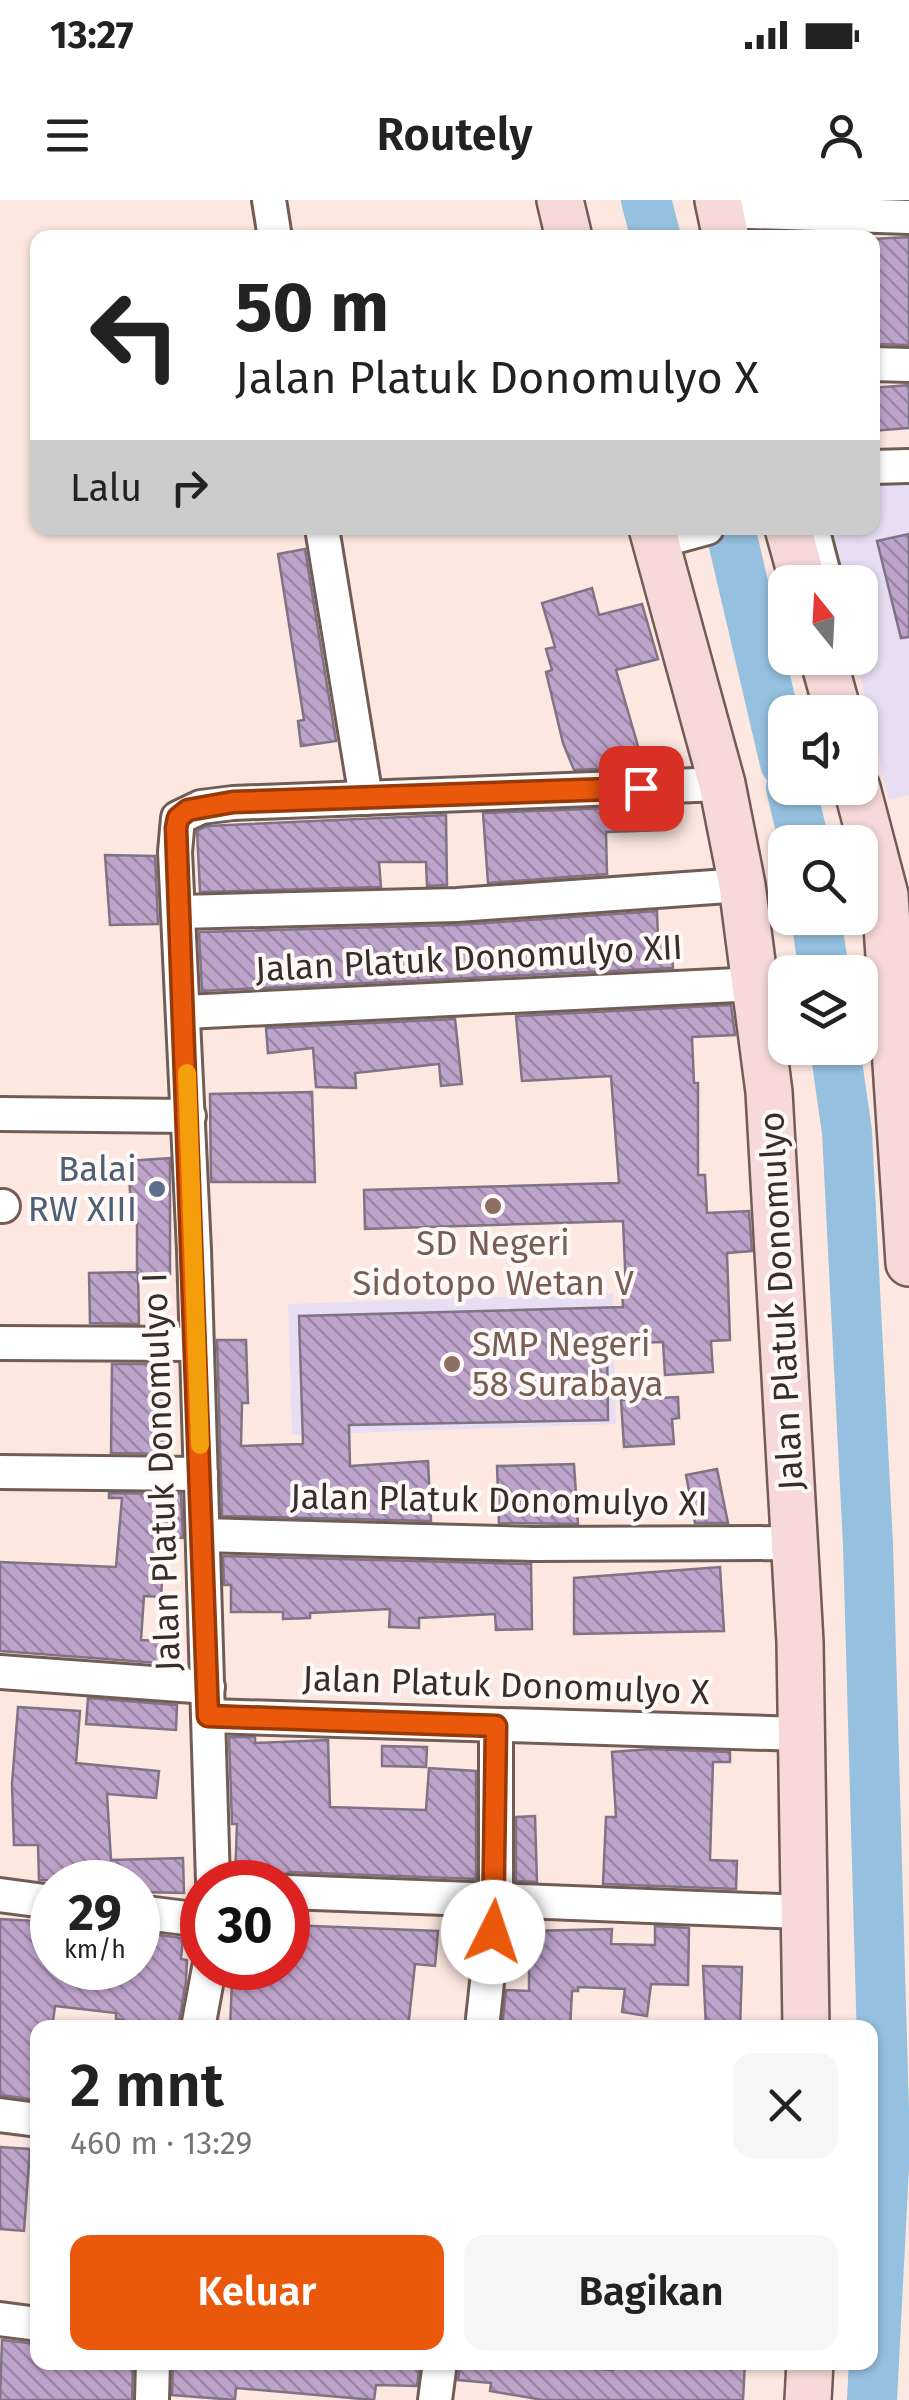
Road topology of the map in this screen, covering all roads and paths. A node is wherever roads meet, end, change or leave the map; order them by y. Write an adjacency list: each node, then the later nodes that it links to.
1 (270, 200): 5 (street)
2 (560, 200): 6 (street)
3 (721, 216): 4 (street)
4 (909, 217)
5 (274, 230)
6 (568, 230)
7 (880, 364): 8 (street)
8 (909, 364)
9 (909, 466): 10 (street)
10 (880, 467)
11 (323, 535): 18 (street)
12 (665, 535): 17 (street, Jalan Platuk Donomulyo)
13 (790, 535): 15 (street)
14 (814, 535): 16 (street)
15 (798, 565)
16 (822, 565)
17 (720, 775): 18 (street); 20 (street, Jalan Platuk Donomulyo)
18 (366, 798): 22 (street, Jalan Platuk Donomulyo I)
19 (863, 805): 21 (street)
20 (742, 885): 22 (street); 23 (street, Jalan Platuk Donomulyo)
21 (897, 895): 27 (street)
22 (180, 912): 24 (street, Jalan Platuk Donomulyo I)
23 (756, 984): 24 (street, Jalan Platuk Donomulyo XII); 33 (street, Jalan Platuk Donomulyo)
24 (185, 1012): 26 (street, Jalan Platuk Donomulyo I)
25 (0, 1114): 26 (street)
26 (189, 1116): 29 (street, Jalan Platuk Donomulyo I)
27 (909, 1264)
28 (0, 1343): 29 (street)
29 (196, 1344): 31 (street, Jalan Platuk Donomulyo I)
30 (0, 1472): 31 (street)
31 (201, 1474): 32 (street, Jalan Platuk Donomulyo I)
32 (203, 1535): 33 (street, Jalan Platuk Donomulyo XI); 35 (street, Jalan Platuk Donomulyo I)
33 (794, 1543): 37 (street, Jalan Platuk Donomulyo)
34 (0, 1672): 35 (street, Jalan Platuk Donomulyo X)
35 (208, 1702): 36 (street, Jalan Platuk Donomulyo X); 38 (street, Jalan Platuk Donomulyo I)
36 (496, 1726): 37 (street, Jalan Platuk Donomulyo X); 42 (street)
37 (802, 1734): 43 (street, Jalan Platuk Donomulyo)
38 (212, 1860)
39 (310, 1893): 42 (street)
40 (0, 1895): 41 (street)
41 (30, 1899)
42 (496, 1900): 43 (street); 46 (street)
43 (804, 1912): 47 (street, Jalan Platuk Donomulyo)
44 (206, 1990): 45 (street)
45 (200, 2020)
46 (483, 2020)
47 (806, 2020)
48 (0, 2115): 49 (street)
49 (30, 2119)
50 (0, 2319): 51 (street)
51 (30, 2323)
52 (152, 2370): 55 (street)
53 (439, 2370): 56 (street)
54 (810, 2370): 57 (street)
55 (151, 2400)
56 (435, 2400)
57 (808, 2400)

